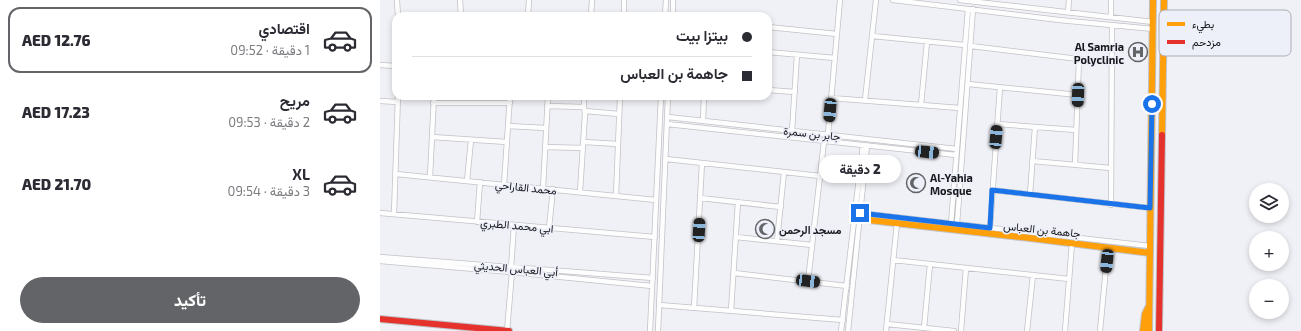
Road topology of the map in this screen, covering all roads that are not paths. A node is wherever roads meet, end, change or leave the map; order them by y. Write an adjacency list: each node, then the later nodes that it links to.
1 (397, 0): 19 (street)
2 (460, 0): 20 (street)
3 (529, 0): 21 (street)
4 (592, 0): 22 (street)
5 (624, 0): 23 (street)
6 (666, 0): 24 (street)
7 (673, 0): 25 (street)
8 (840, 0): 31 (street)
9 (876, 0): 32 (street)
10 (893, 0): 17 (street)
11 (960, 0): 16 (street)
12 (1069, 0): 26 (street)
13 (1111, 0): 27 (street)
14 (1153, 0): 29 (main road)
15 (1164, 0): 18 (main road)
16 (985, 1): 26 (street)
17 (971, 9): 28 (street); 34 (street); 35 (street)
18 (1164, 10)
19 (398, 12)
20 (461, 12)
21 (528, 12)
22 (591, 12)
23 (624, 12)
24 (665, 12)
25 (673, 12)
26 (1068, 12): 27 (street)
27 (1111, 17): 29 (street)
28 (1112, 25): 29 (street); 41 (street)
29 (1153, 25): 112 (main road)
30 (772, 27): 31 (street)
31 (837, 34): 39 (street)
32 (872, 36): 33 (street); 57 (street)
33 (928, 42): 34 (street); 63 (street)
34 (965, 46): 65 (street)
35 (971, 46): 40 (street); 44 (street)
36 (772, 52): 37 (street)
37 (797, 54): 39 (street); 47 (street)
38 (1163, 56): 166 (main road)
39 (835, 58): 49 (street)
40 (1079, 59): 41 (street); 48 (street)
41 (1112, 63): 93 (street)
42 (380, 65): 43 (street)
43 (392, 66)
44 (968, 84): 45 (street); 119 (street)
45 (1000, 87): 48 (street); 71 (street)
46 (772, 90): 47 (street)
47 (795, 92): 75 (street)
48 (1078, 95): 76 (street)
49 (831, 98): 57 (street); 77 (street)
50 (433, 100): 60 (street)
51 (548, 100): 64 (street)
52 (584, 100): 66 (street)
53 (620, 100): 67 (street)
54 (661, 100): 108 (street)
55 (668, 100): 68 (street)
56 (704, 100): 69 (street)
57 (865, 100): 63 (street)
58 (380, 101): 59 (street)
59 (398, 102): 95 (street)
60 (433, 103): 61 (street); 78 (street)
61 (474, 103): 62 (street)
62 (510, 103): 72 (street)
63 (921, 105): 65 (street)
64 (547, 106): 66 (street); 74 (street)
65 (960, 108): 87 (street)
66 (584, 109): 67 (street); 82 (street)
67 (619, 114): 83 (street)
68 (668, 117): 69 (street, جابر بن سمرة); 70 (street)
69 (703, 121): 75 (street, جابر بن سمرة)
70 (668, 124): 80 (street, جابر بن سمرة); 89 (street)
71 (998, 124): 73 (street); 103 (street)
72 (508, 126): 74 (street); 81 (street)
73 (1035, 127): 76 (street); 90 (street)
74 (546, 128): 85 (street)
75 (792, 130): 77 (street, جابر بن سمرة)
76 (1076, 130): 92 (street)
77 (828, 134): 87 (street, جابر بن سمرة)
78 (432, 137): 79 (street); 97 (street)
79 (471, 140): 81 (street); 98 (street)
80 (824, 141): 84 (street, جابر بن سمرة); 96 (street)
81 (507, 142): 100 (street)
82 (584, 142): 83 (street); 86 (street)
83 (618, 144): 106 (street)
84 (865, 145): 88 (street, جابر بن سمرة); 115 (street); 142 (street)
85 (545, 147): 86 (street); 101 (street)
86 (583, 148): 104 (street)
87 (957, 149): 88 (street)
88 (956, 155): 118 (street)
89 (666, 159): 91 (street); 143 (street)
90 (1032, 161): 92 (street); 105 (street)
91 (702, 163): 94 (street); 107 (street)
92 (1075, 165): 93 (street)
93 (1111, 168): 110 (street)
94 (784, 172): 96 (street); 111 (street)
95 (396, 174): 97 (street, محمد القاراحي); 114 (street)
96 (820, 176): 127 (street)
97 (430, 177): 98 (street, محمد القاراحي)
98 (467, 181): 99 (street, محمد القاراحي)
99 (480, 182): 100 (street, محمد القاراحي); 116 (street)
100 (504, 184): 101 (street, محمد القاراحي)
101 (543, 188): 102 (street, محمد القاراحي)
102 (553, 189): 104 (street, محمد القاراحي); 121 (street)
103 (992, 190): 105 (street); 122 (street)
104 (580, 192): 106 (street, محمد القاراحي)
105 (1030, 194): 110 (street)
106 (616, 196): 108 (street, محمد القاراحي)
107 (700, 198): 109 (street); 145 (street)
108 (656, 200): 123 (street)
109 (738, 202): 111 (street); 124 (street)
110 (1111, 204): 112 (street)
111 (781, 207): 125 (street)
112 (1150, 208): 129 (main road)
113 (380, 213): 114 (street, ابي محمد الطبري)
114 (394, 214): 116 (street, ابي محمد الطبري)
115 (860, 216): 117 (main road, جاهمة بن العباس); 118 (street, جاهمة بن العباس); 157 (street)
116 (477, 222): 120 (street, ابي محمد الطبري)
117 (897, 223): 126 (main road, جاهمة بن العباس); 131 (street)
118 (951, 224): 119 (street, جاهمة بن العباس)
119 (957, 224): 122 (street, جاهمة بن العباس)
120 (514, 225): 121 (street, ابي محمد الطبري); 135 (street)
121 (549, 228): 123 (street, ابي محمد الطبري)
122 (990, 228): 129 (street, جاهمة بن العباس)
123 (655, 237): 138 (street)
124 (736, 237): 125 (street); 136 (street)
125 (777, 241): 127 (street)
126 (1072, 243): 128 (main road, جاهمة بن العباس); 139 (street)
127 (812, 245): 140 (street)
128 (1108, 247): 129 (main road, جاهمة بن العباس); 163 (street)
129 (1150, 250): 144 (main road)
130 (380, 257): 135 (street, أبي العباس الحديثي)
131 (893, 260): 133 (street); 149 (street)
132 (380, 261): 135 (street, أبي العباس الحديثي)
133 (930, 264): 134 (street); 151 (street)
134 (966, 268): 137 (street); 160 (street)
135 (511, 270): 138 (street, أبي العباس الحديثي); 141 (street, أبي العباس الحديثي); 153 (street)
136 (734, 273): 140 (street); 146 (street)
137 (1033, 275): 139 (street); 161 (street)
138 (653, 278): 141 (street)
139 (1069, 279): 162 (street)
140 (808, 281): 142 (street)
141 (652, 286): 154 (street)
142 (847, 286): 148 (street)
143 (659, 306): 145 (street); 155 (street)
144 (1149, 306): 164 (main road); 165 (main road)
145 (694, 308): 146 (street)
146 (731, 311): 148 (street)
147 (380, 319): 150 (main road)
148 (843, 320): 156 (street)
149 (887, 324): 151 (street); 158 (street)
150 (454, 326): 152 (main road); 153 (main road)
151 (924, 328): 159 (street)
152 (464, 331)
153 (508, 331)
154 (650, 331)
155 (658, 331)
156 (841, 331)
157 (848, 331)
158 (886, 331)
159 (954, 331)
160 (961, 331)
161 (1027, 331)
162 (1065, 331)
163 (1100, 331)
164 (1143, 331)
165 (1149, 331)
166 (1159, 331)

